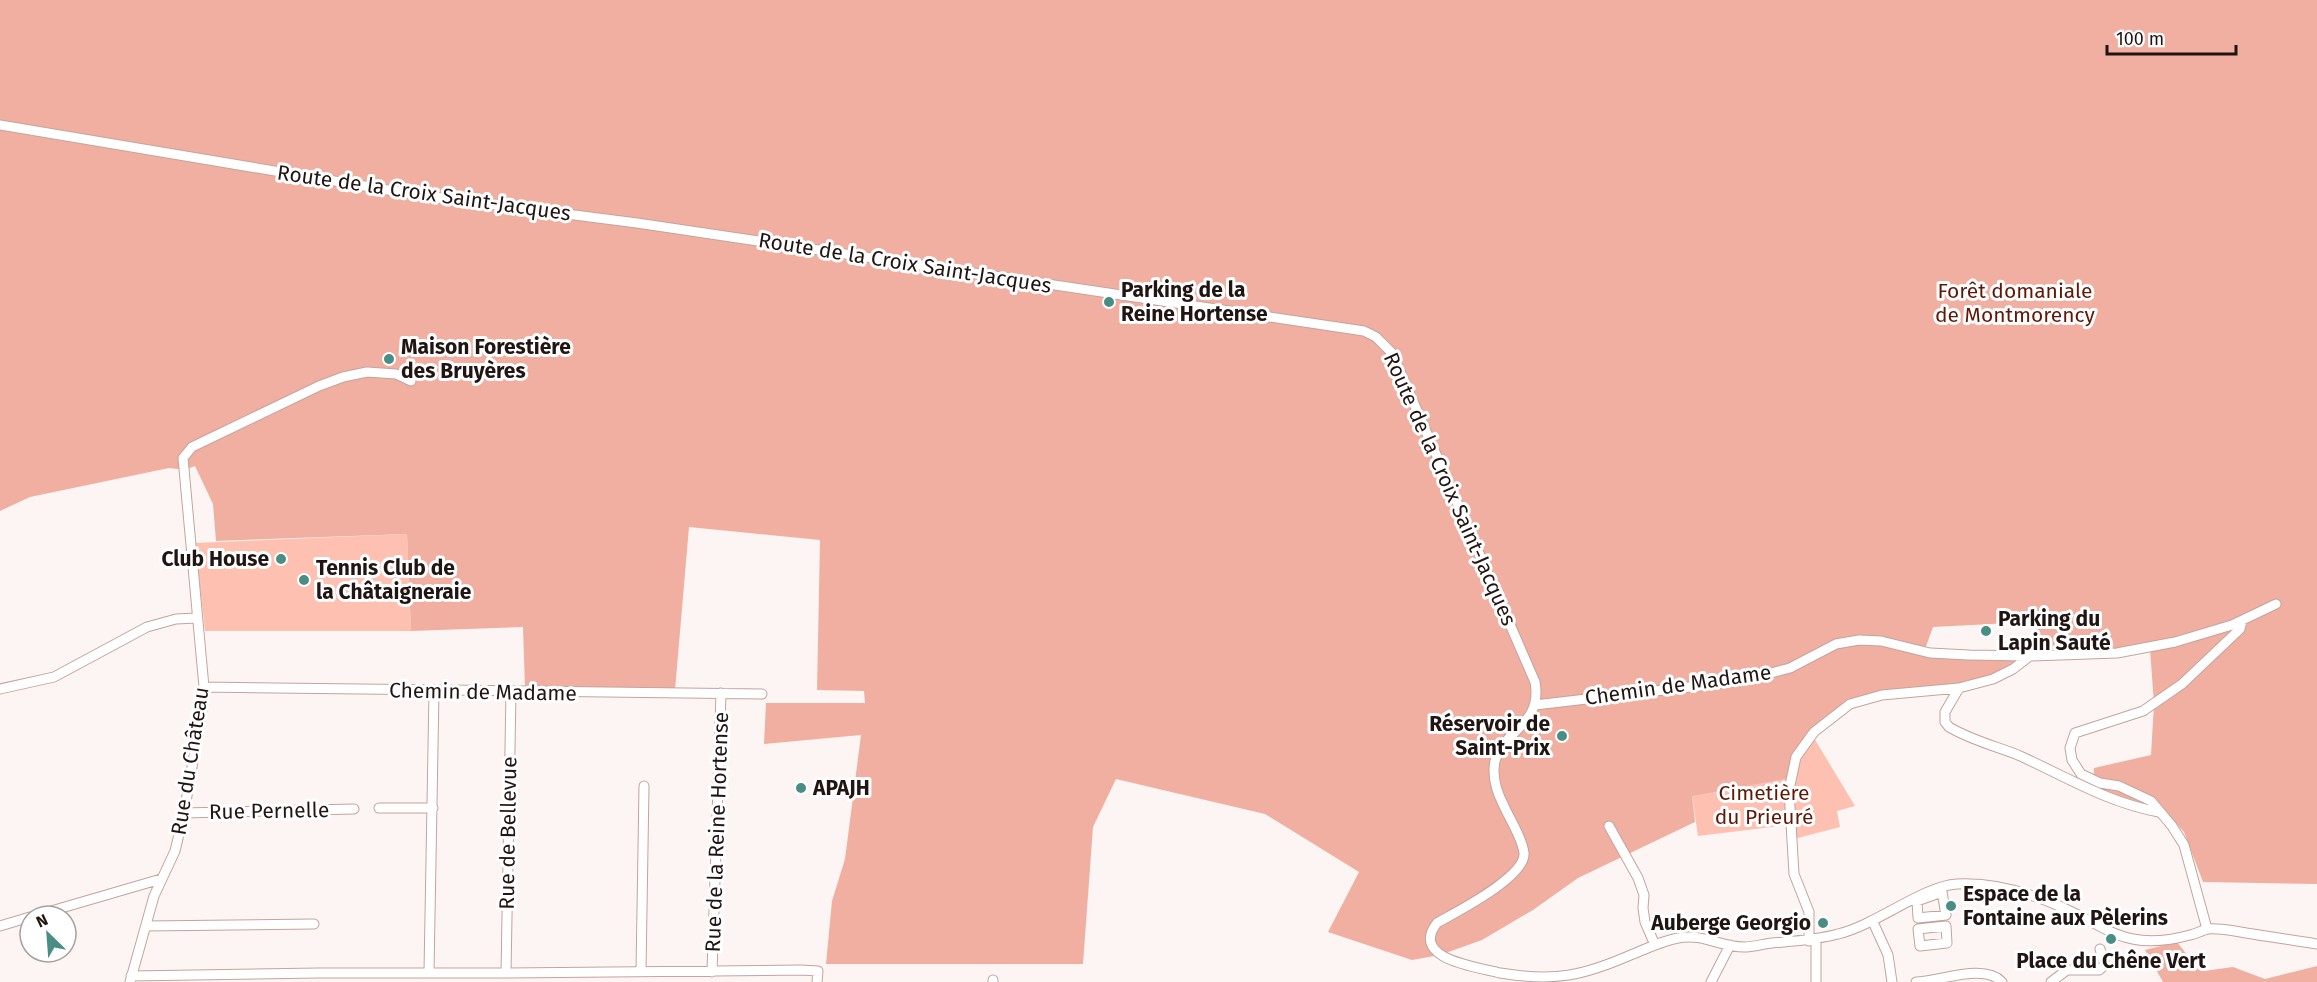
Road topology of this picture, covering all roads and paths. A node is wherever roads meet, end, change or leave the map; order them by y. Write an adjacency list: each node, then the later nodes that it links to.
1 (0, 124): 14 (street, Route de la Croix Saint-Jacques)
2 (411, 381): 4 (street, Rue du Château)
3 (2276, 603): 5 (street)
4 (197, 618): 7 (street, Rue du Château); 9 (street)
5 (2242, 621): 6 (street, Chemin de Madame); 19 (street)
6 (2030, 656): 8 (street); 14 (street, Chemin de Madame)
7 (204, 687): 10 (street, Chemin de Madame); 20 (street, Rue du Château)
8 (1959, 688): 19 (street); 30 (street)
9 (0, 689)
10 (435, 691): 11 (street, Chemin de Madame); 17 (street)
11 (511, 692): 12 (street, Chemin de Madame); 39 (street, Rue de Bellevue)
12 (721, 693): 13 (street, Chemin de Madame); 38 (street, Rue de la Reine Hortense)
13 (762, 694)
14 (1535, 705): 32 (street)
15 (644, 786): 35 (street)
16 (379, 808): 17 (street)
17 (433, 808): 36 (street)
18 (354, 809): 20 (street, Rue Pernelle)
19 (2159, 812): 29 (street)
20 (184, 813): 22 (street, Rue du Château)
21 (1609, 825): 32 (street)
22 (161, 879): 23 (street); 28 (street, Rue du Château)
23 (76, 904)
24 (18, 921): 27 (street)
25 (1873, 922): 29 (street); 30 (street); 45 (street)
26 (314, 924): 28 (street)
27 (0, 926)
28 (146, 926): 40 (street, Rue du Château)
29 (2207, 929): 31 (street)
30 (1813, 940): 33 (street); 44 (street)
31 (2317, 944)
32 (1655, 945): 33 (street)
33 (1730, 945): 43 (street)
34 (2100, 949): 48 (street)
35 (641, 971): 37 (street); 39 (street)
36 (429, 972): 39 (street); 40 (street)
37 (654, 972): 38 (street); 41 (street)
38 (712, 972): 42 (street)
39 (506, 974)
40 (130, 979)
41 (654, 982)
42 (817, 982)
43 (1711, 982)
44 (1816, 982)
45 (1892, 982)
46 (1916, 982): 47 (street)
47 (2002, 982)
48 (2051, 982)

